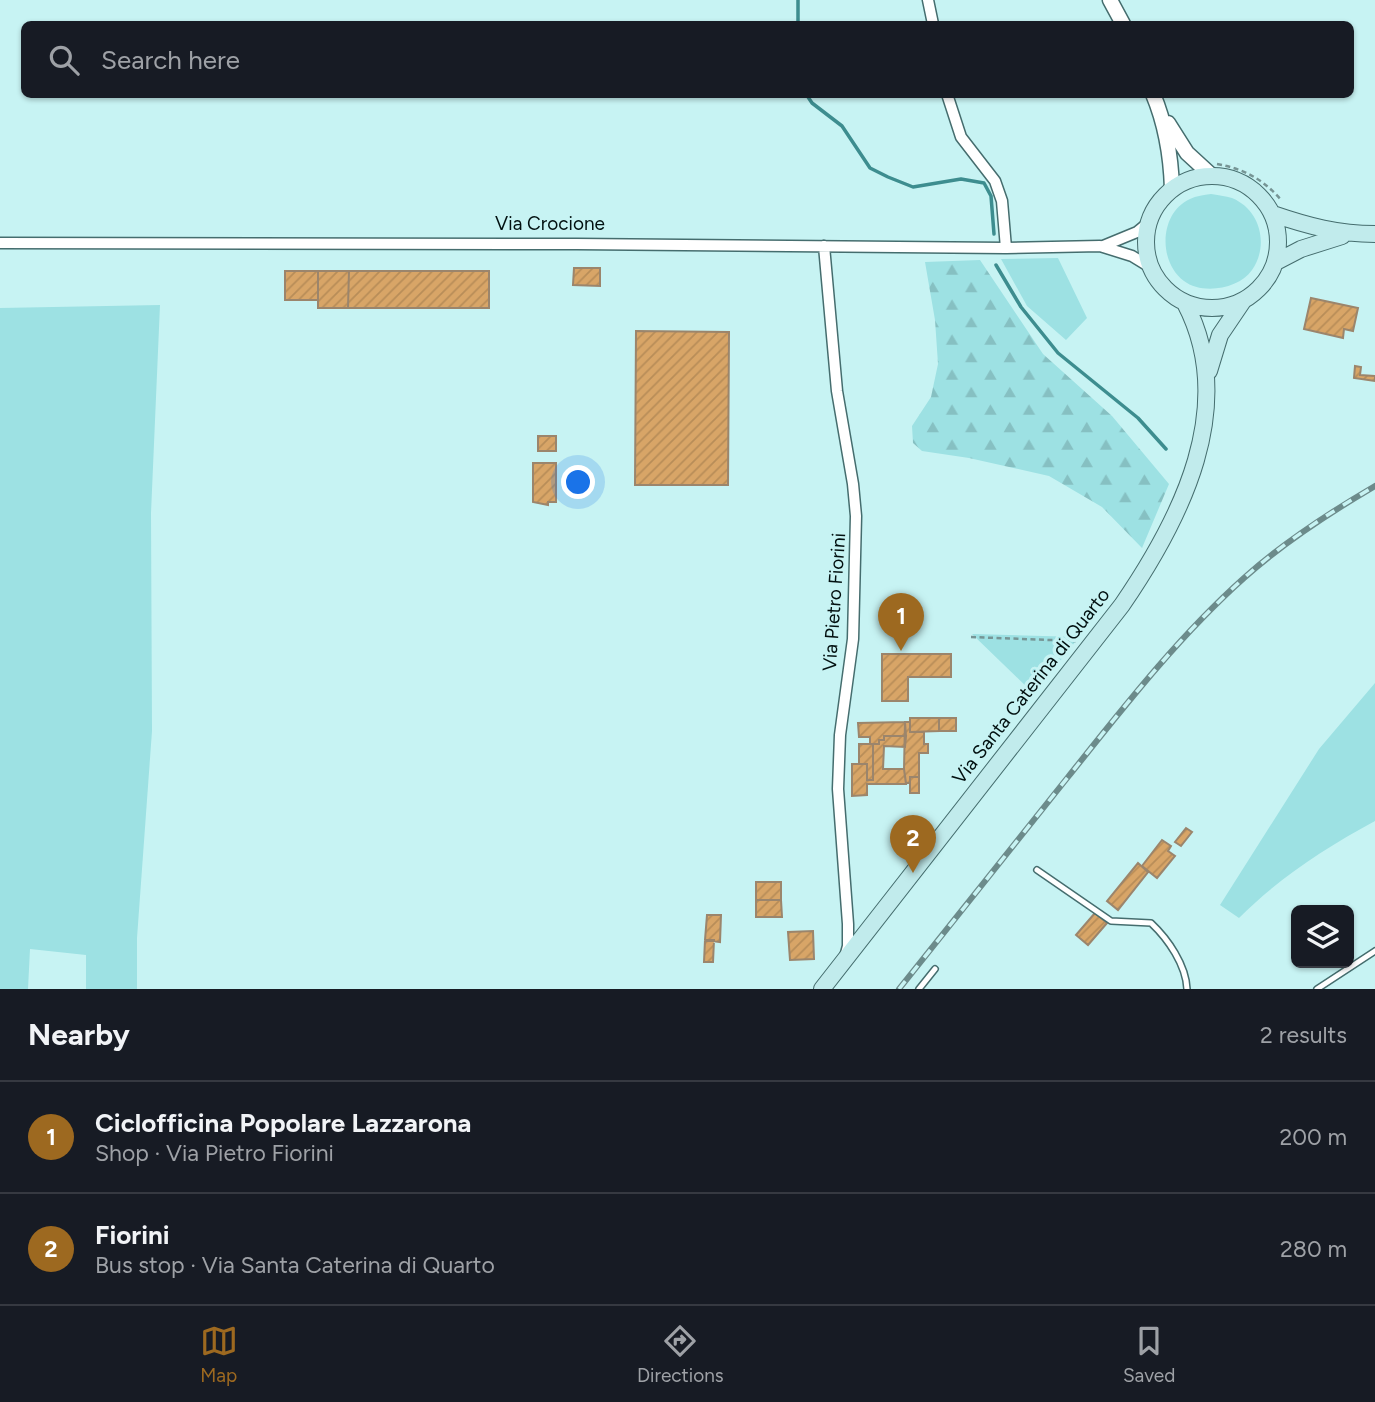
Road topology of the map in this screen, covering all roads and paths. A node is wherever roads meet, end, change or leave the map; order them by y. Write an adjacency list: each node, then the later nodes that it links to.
1 (928, 0): 3 (street)
2 (1110, 0): 4 (street)
3 (932, 21)
4 (1121, 21)
5 (948, 98): 16 (street)
6 (1155, 101): 7 (street); 8 (street)
7 (1210, 169): 8 (main road); 9 (main road); 9 (path)
8 (1172, 189): 10 (main road)
9 (1279, 209): 11 (main road); 17 (main road)
10 (1149, 223): 15 (street, Via Crocione); 18 (main road)
11 (1350, 234): 12 (main road); 17 (main road)
12 (1375, 234)
13 (0, 243): 14 (street, Via Crocione)
14 (824, 246): 16 (street, Via Crocione); 26 (street, Via Pietro Fiorini)
15 (1100, 246): 16 (street, Via Crocione); 18 (street, Via Crocione)
16 (1006, 248)
17 (1276, 262): 19 (main road)
18 (1150, 267): 20 (main road)
19 (1243, 301): 20 (main road); 21 (main road, Via Santa Caterina di Quarto)
20 (1185, 303): 21 (main road, Via Santa Caterina di Quarto)
21 (1207, 377): 23 (main road, Via Santa Caterina di Quarto)
22 (971, 637): 23 (path)
23 (1094, 641): 26 (main road, Via Santa Caterina di Quarto)
24 (1037, 870): 30 (lane)
25 (1375, 951): 31 (lane)
26 (844, 962): 28 (main road, Via Santa Caterina di Quarto)
27 (935, 969): 29 (lane)
28 (822, 989)
29 (919, 989)
30 (1187, 989)
31 (1317, 989)

